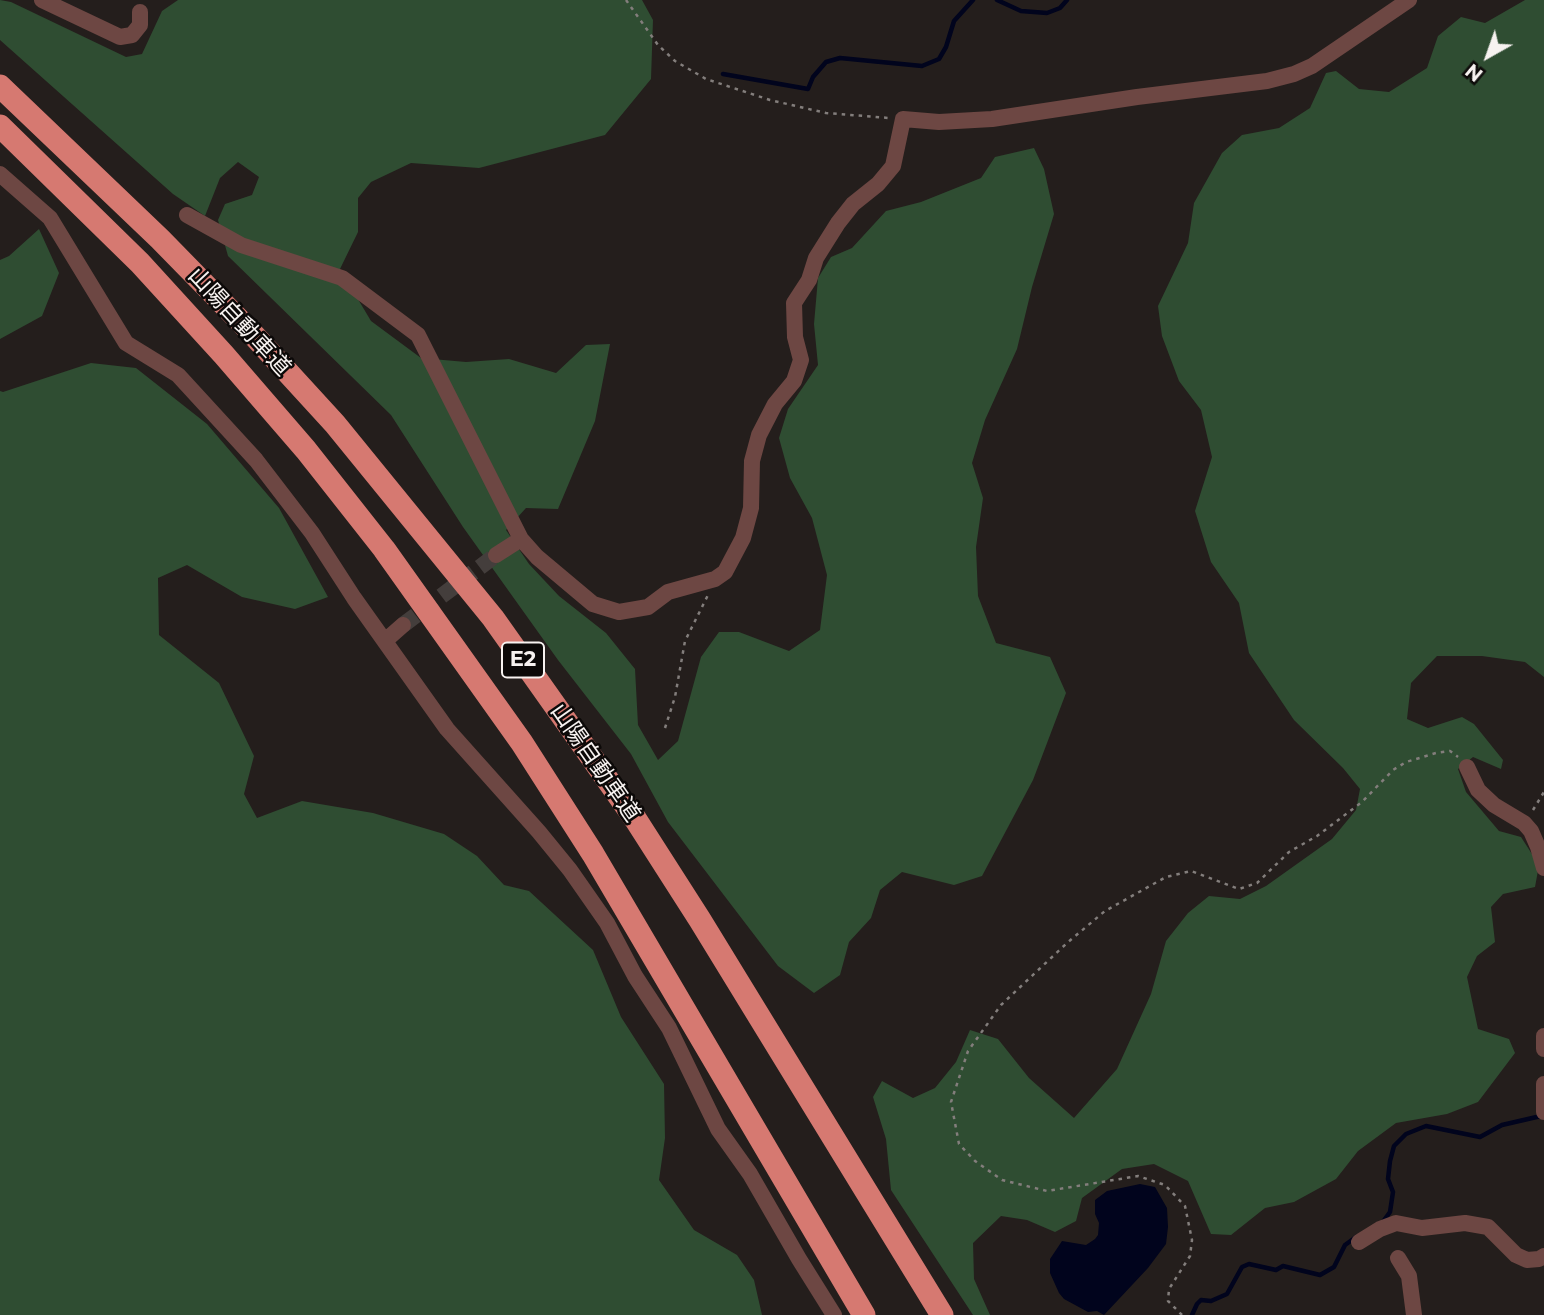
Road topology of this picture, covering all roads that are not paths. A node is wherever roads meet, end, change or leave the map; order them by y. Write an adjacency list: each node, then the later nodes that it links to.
1 (42, 0): 3 (street)
2 (1409, 0): 8 (street)
3 (141, 12)
4 (0, 86): 23 (highway, 山陽自動車道 / E2)
5 (0, 126): 22 (highway, 山陽自動車道 / E2)
6 (0, 174): 11 (street)
7 (187, 215): 8 (street)
8 (521, 539): 9 (street)
9 (496, 555)
10 (403, 625): 11 (street)
11 (386, 640): 21 (street)
12 (1467, 767): 13 (street)
13 (1544, 868)
14 (1544, 1036): 15 (street)
15 (1544, 1049)
16 (1544, 1084): 17 (street)
17 (1544, 1112)
18 (1359, 1242): 19 (street)
19 (1544, 1256)
20 (1398, 1258): 24 (street)
21 (834, 1315)
22 (864, 1315)
23 (942, 1315)
24 (1414, 1315)

